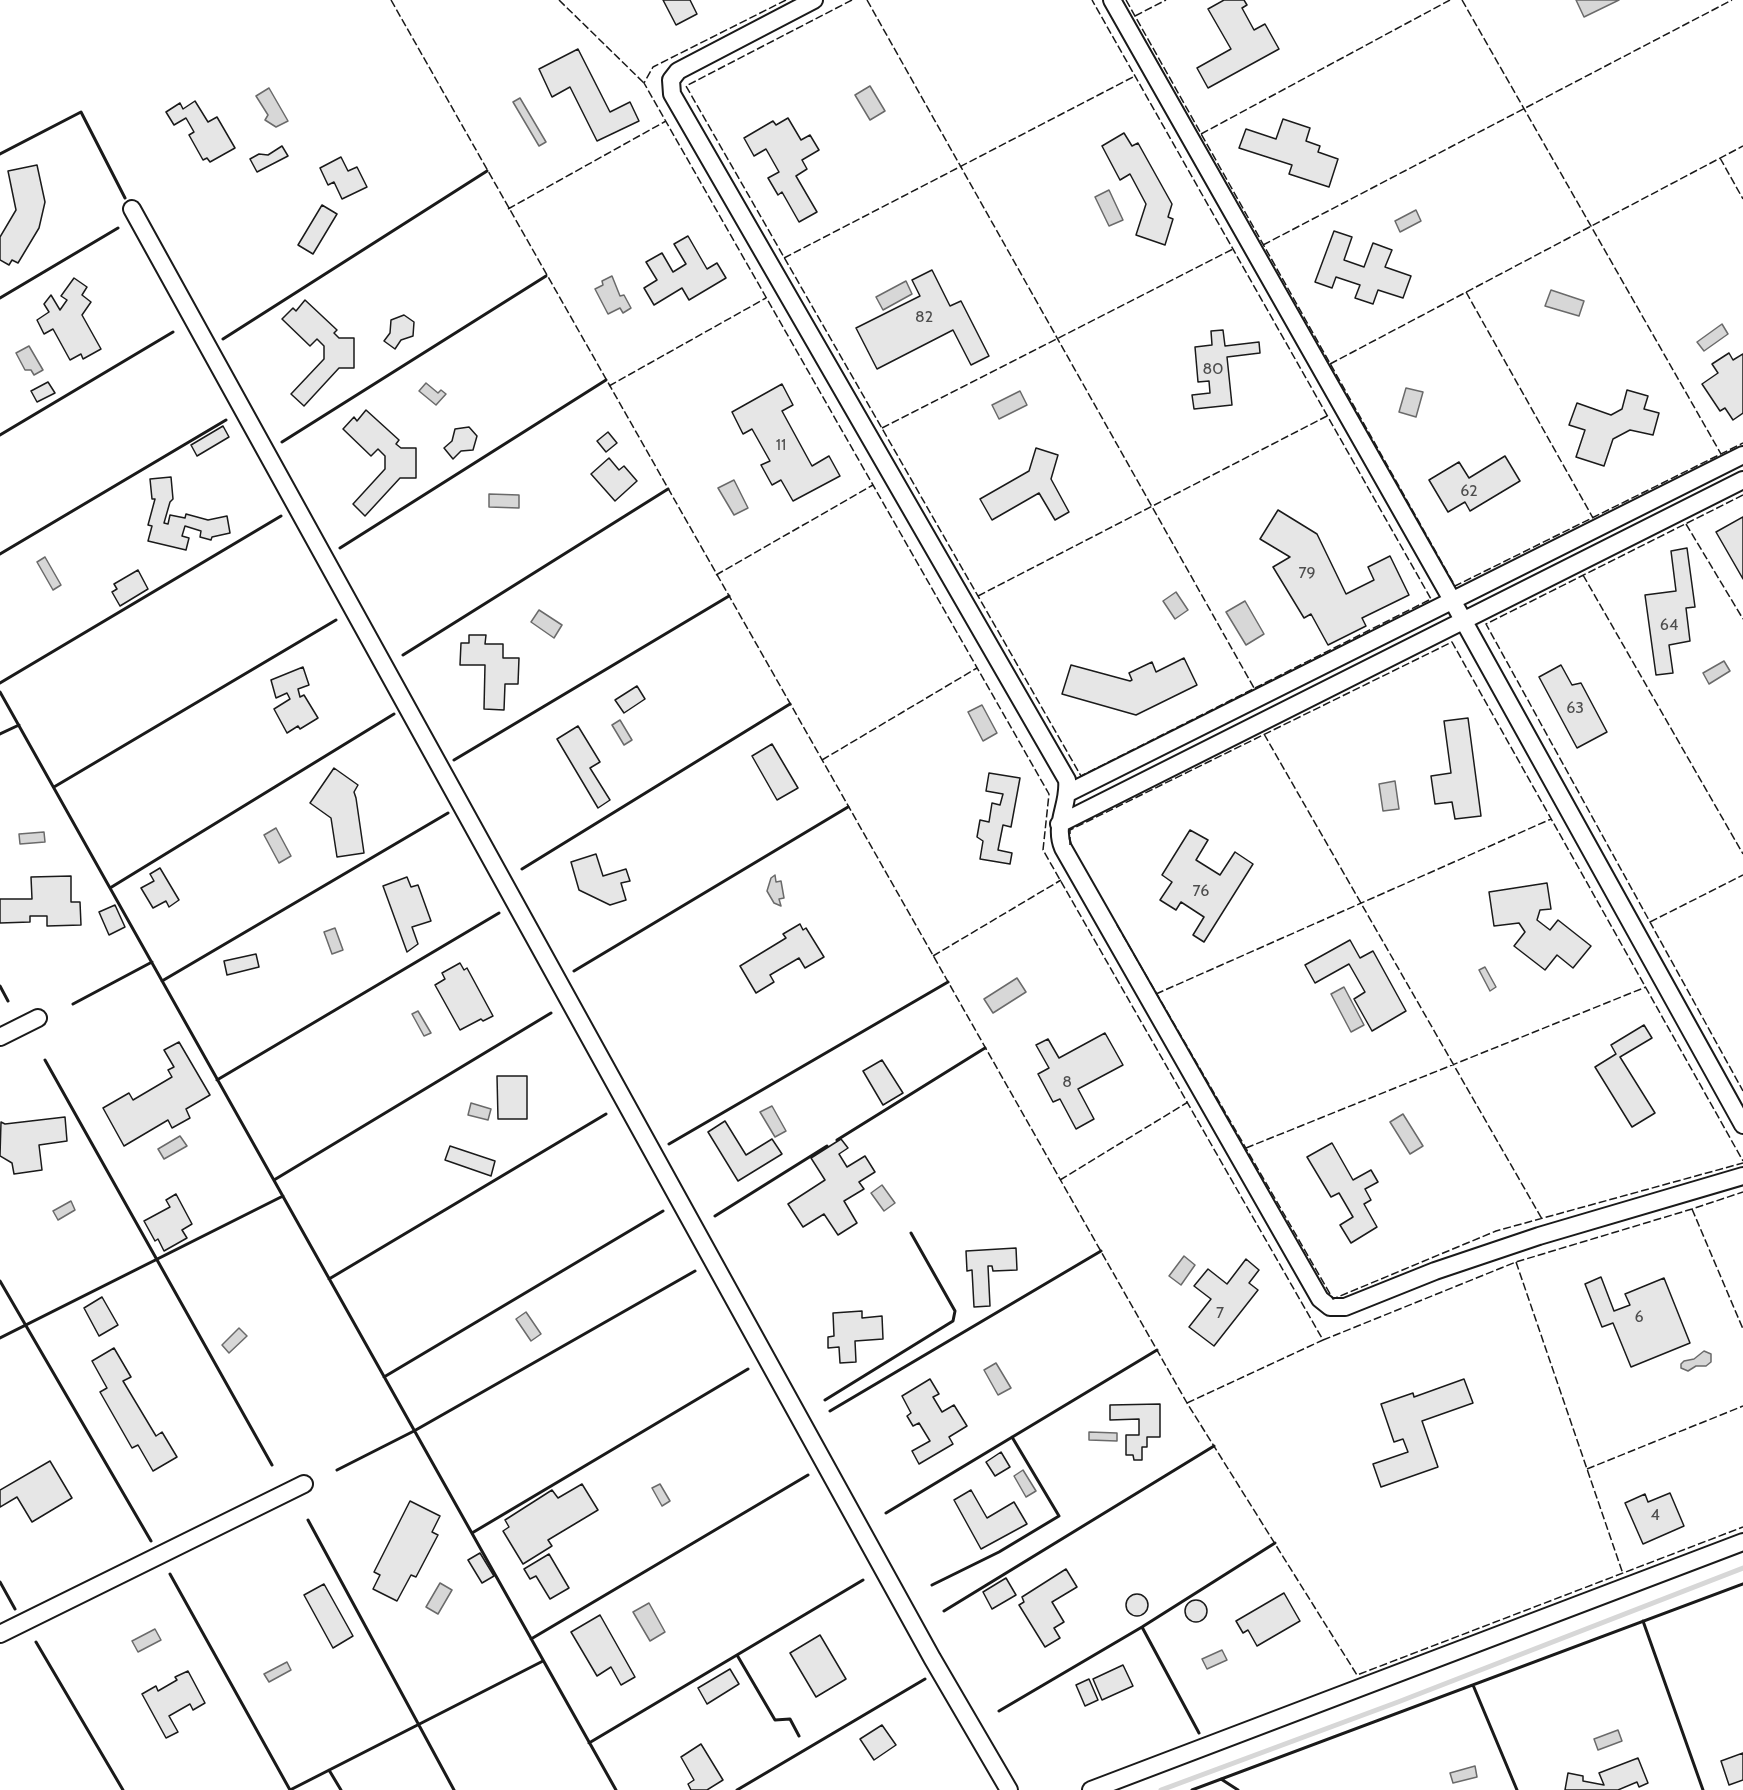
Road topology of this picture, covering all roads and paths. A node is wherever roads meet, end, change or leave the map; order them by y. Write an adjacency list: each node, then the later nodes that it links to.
1 (814, 0): 8 (street)
2 (1112, 0): 6 (street)
3 (132, 209): 17 (street)
4 (1743, 455): 6 (street)
5 (1743, 480): 7 (street)
6 (1452, 600): 7 (street); 8 (street)
7 (1463, 620): 9 (street); 12 (street)
8 (1068, 793): 9 (street)
9 (1059, 824): 13 (street)
10 (38, 1018): 11 (street)
11 (0, 1037)
12 (1743, 1125)
13 (1743, 1176)
14 (304, 1484): 16 (street)
15 (1743, 1542): 18 (street)
16 (0, 1634)
17 (1009, 1790)
18 (1091, 1790)

